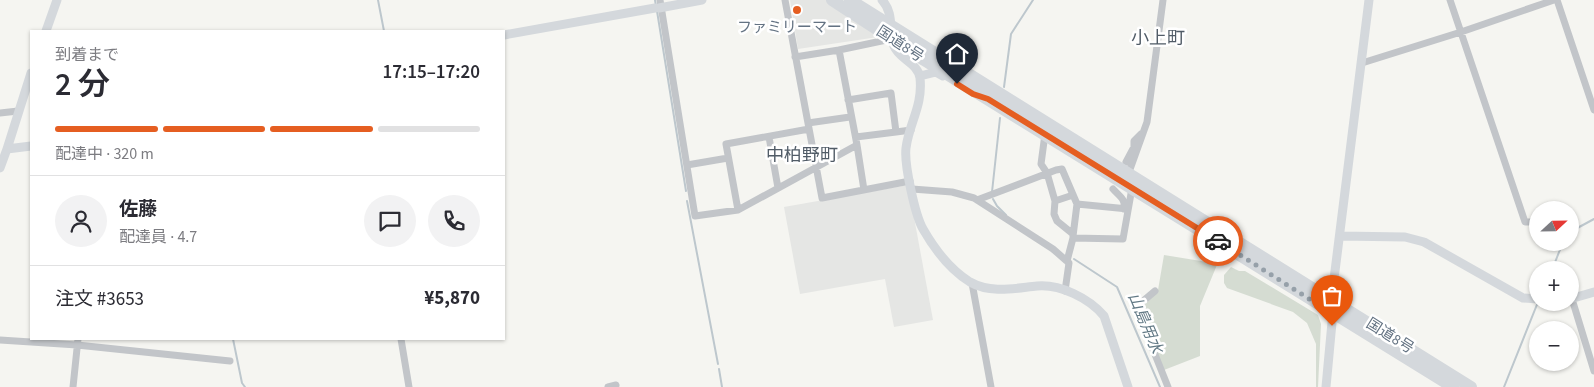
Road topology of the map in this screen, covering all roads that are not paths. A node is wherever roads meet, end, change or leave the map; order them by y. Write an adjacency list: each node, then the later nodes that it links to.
1 (57, 0): 14 (street)
2 (702, 0): 12 (street)
3 (785, 0): 19 (street)
4 (832, 0): 16 (highway, 国道8号)
5 (850, 0): 16 (highway, 国道8号)
6 (882, 0): 13 (street)
7 (887, 0): 13 (street)
8 (1163, 0): 31 (street)
9 (1369, 0): 20 (street)
10 (1450, 0): 15 (street)
11 (1555, 0): 15 (street); 25 (street)
12 (659, 6): 17 (street); 39 (street)
13 (890, 11): 16 (street)
14 (46, 30)
15 (1461, 32): 20 (street); 55 (street)
16 (892, 33): 18 (street); 22 (street); 23 (highway, 国道8号); 40 (highway, 国道8号)
17 (505, 35)
18 (839, 50): 19 (street); 24 (street)
19 (795, 57): 29 (street)
20 (1362, 63): 56 (street)
21 (30, 76): 26 (street)
22 (920, 76): 23 (street); 30 (street)
23 (988, 99): 33 (highway, 国道8号)
24 (848, 100): 28 (street); 32 (street)
25 (1594, 110)
26 (18, 111): 27 (street); 37 (street)
27 (0, 113)
28 (850, 116): 29 (street); 35 (street)
29 (809, 126): 34 (street); 42 (street)
30 (911, 130): 32 (street); 44 (street)
31 (1144, 131): 40 (street); 40 (street)
32 (896, 132): 35 (street)
33 (1045, 134): 43 (street); 46 (highway, 国道8号)
34 (769, 136): 38 (street); 45 (street)
35 (856, 141): 42 (street); 48 (street)
36 (30, 146): 37 (street)
37 (3, 149): 41 (street)
38 (728, 158): 39 (street); 54 (street)
39 (687, 165): 54 (street)
40 (1127, 167): 65 (highway, 国道8号)
41 (0, 168)
42 (816, 169): 45 (street); 48 (street)
43 (1046, 173): 49 (street); 50 (street); 51 (street)
44 (911, 185): 48 (street); 50 (street); 59 (street)
45 (778, 188): 54 (street)
46 (1132, 188): 53 (street); 67 (highway, 国道8号)
47 (1113, 189): 53 (street)
48 (864, 190)
49 (1073, 196): 51 (street); 52 (street)
50 (977, 200): 58 (street)
51 (1055, 201): 57 (street)
52 (1077, 204): 53 (street); 57 (street)
53 (1126, 209): 57 (street)
54 (738, 210)
55 (1529, 222)
56 (1341, 236): 64 (street); 65 (street)
57 (1073, 237): 58 (street)
58 (1068, 262): 60 (street)
59 (972, 283): 60 (street); 77 (street)
60 (1065, 291): 78 (street)
61 (1155, 291): 79 (street)
62 (1594, 292): 63 (street)
63 (1579, 297)
64 (1529, 298)
65 (1334, 300): 67 (street); 82 (highway, 国道8号)
66 (1575, 311): 72 (street)
67 (1333, 314): 80 (street); 81 (highway, 国道8号)
68 (0, 340): 70 (street)
69 (401, 340): 75 (street)
70 (77, 342): 71 (street); 74 (street)
71 (230, 361)
72 (1594, 371)
73 (616, 386): 76 (street)
74 (73, 387)
75 (409, 387)
76 (608, 387)
77 (990, 387)
78 (1128, 387)
79 (1168, 387)
80 (1326, 387)
81 (1453, 387)
82 (1471, 387)

